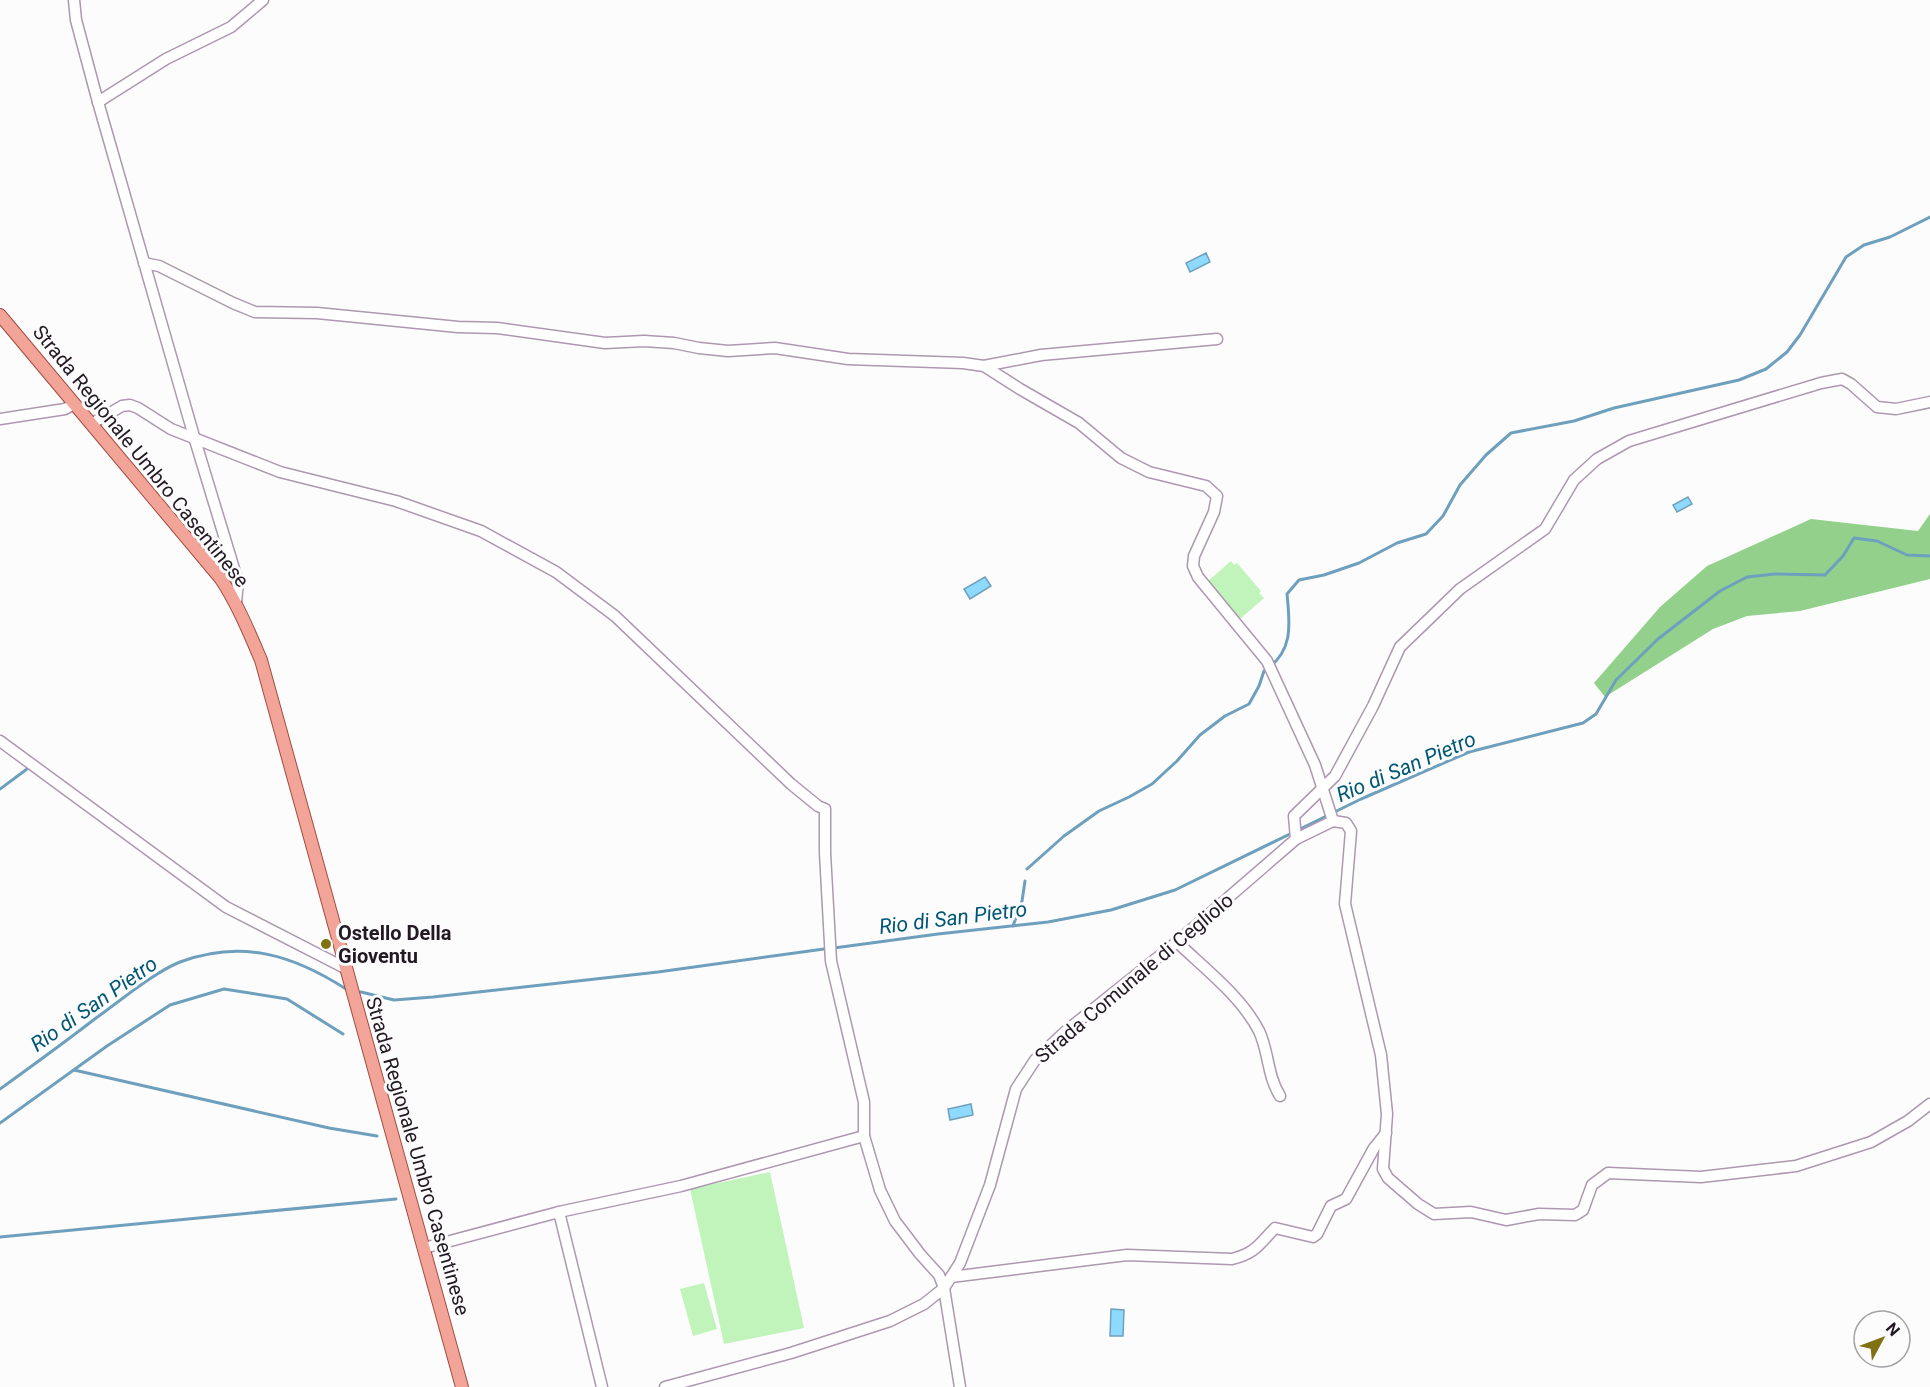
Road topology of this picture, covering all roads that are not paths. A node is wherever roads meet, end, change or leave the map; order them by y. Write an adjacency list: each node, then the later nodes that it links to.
1 (74, 0): 3 (street)
2 (263, 0): 3 (street)
3 (98, 102): 4 (street)
4 (144, 263): 7 (street); 12 (street)
5 (0, 315): 9 (main road, Strada Regionale Umbro Casentinese)
6 (1217, 339): 7 (street)
7 (984, 366): 15 (street)
8 (1930, 402): 15 (street)
9 (74, 404): 10 (street); 11 (main road, Strada Regionale Umbro Casentinese)
10 (0, 419)
11 (91, 424): 12 (street); 13 (main road, Strada Regionale Umbro Casentinese)
12 (195, 440): 13 (street); 23 (street)
13 (236, 602): 19 (main road, Strada Regionale Umbro Casentinese)
14 (0, 741): 19 (street)
15 (1323, 788): 16 (street); 17 (street)
16 (1333, 821): 17 (street, Strada Comunale di Cegliolo); 22 (street)
17 (1296, 839): 18 (street, Strada Comunale di Cegliolo)
18 (1177, 942): 20 (street); 26 (street, Strada Comunale di Cegliolo)
19 (345, 968): 25 (main road, Strada Regionale Umbro Casentinese)
20 (1280, 1096)
21 (1930, 1104): 22 (street)
22 (1386, 1133): 26 (street)
23 (864, 1136): 24 (street); 27 (street)
24 (559, 1212): 25 (street); 29 (street)
25 (424, 1248): 28 (main road, Strada Regionale Umbro Casentinese)
26 (951, 1277): 27 (street, Strada Comunale di Cegliolo)
27 (944, 1288): 30 (street, Strada Comunale di Cegliolo); 31 (street)
28 (462, 1387)
29 (602, 1387)
30 (665, 1387)
31 (960, 1387)

